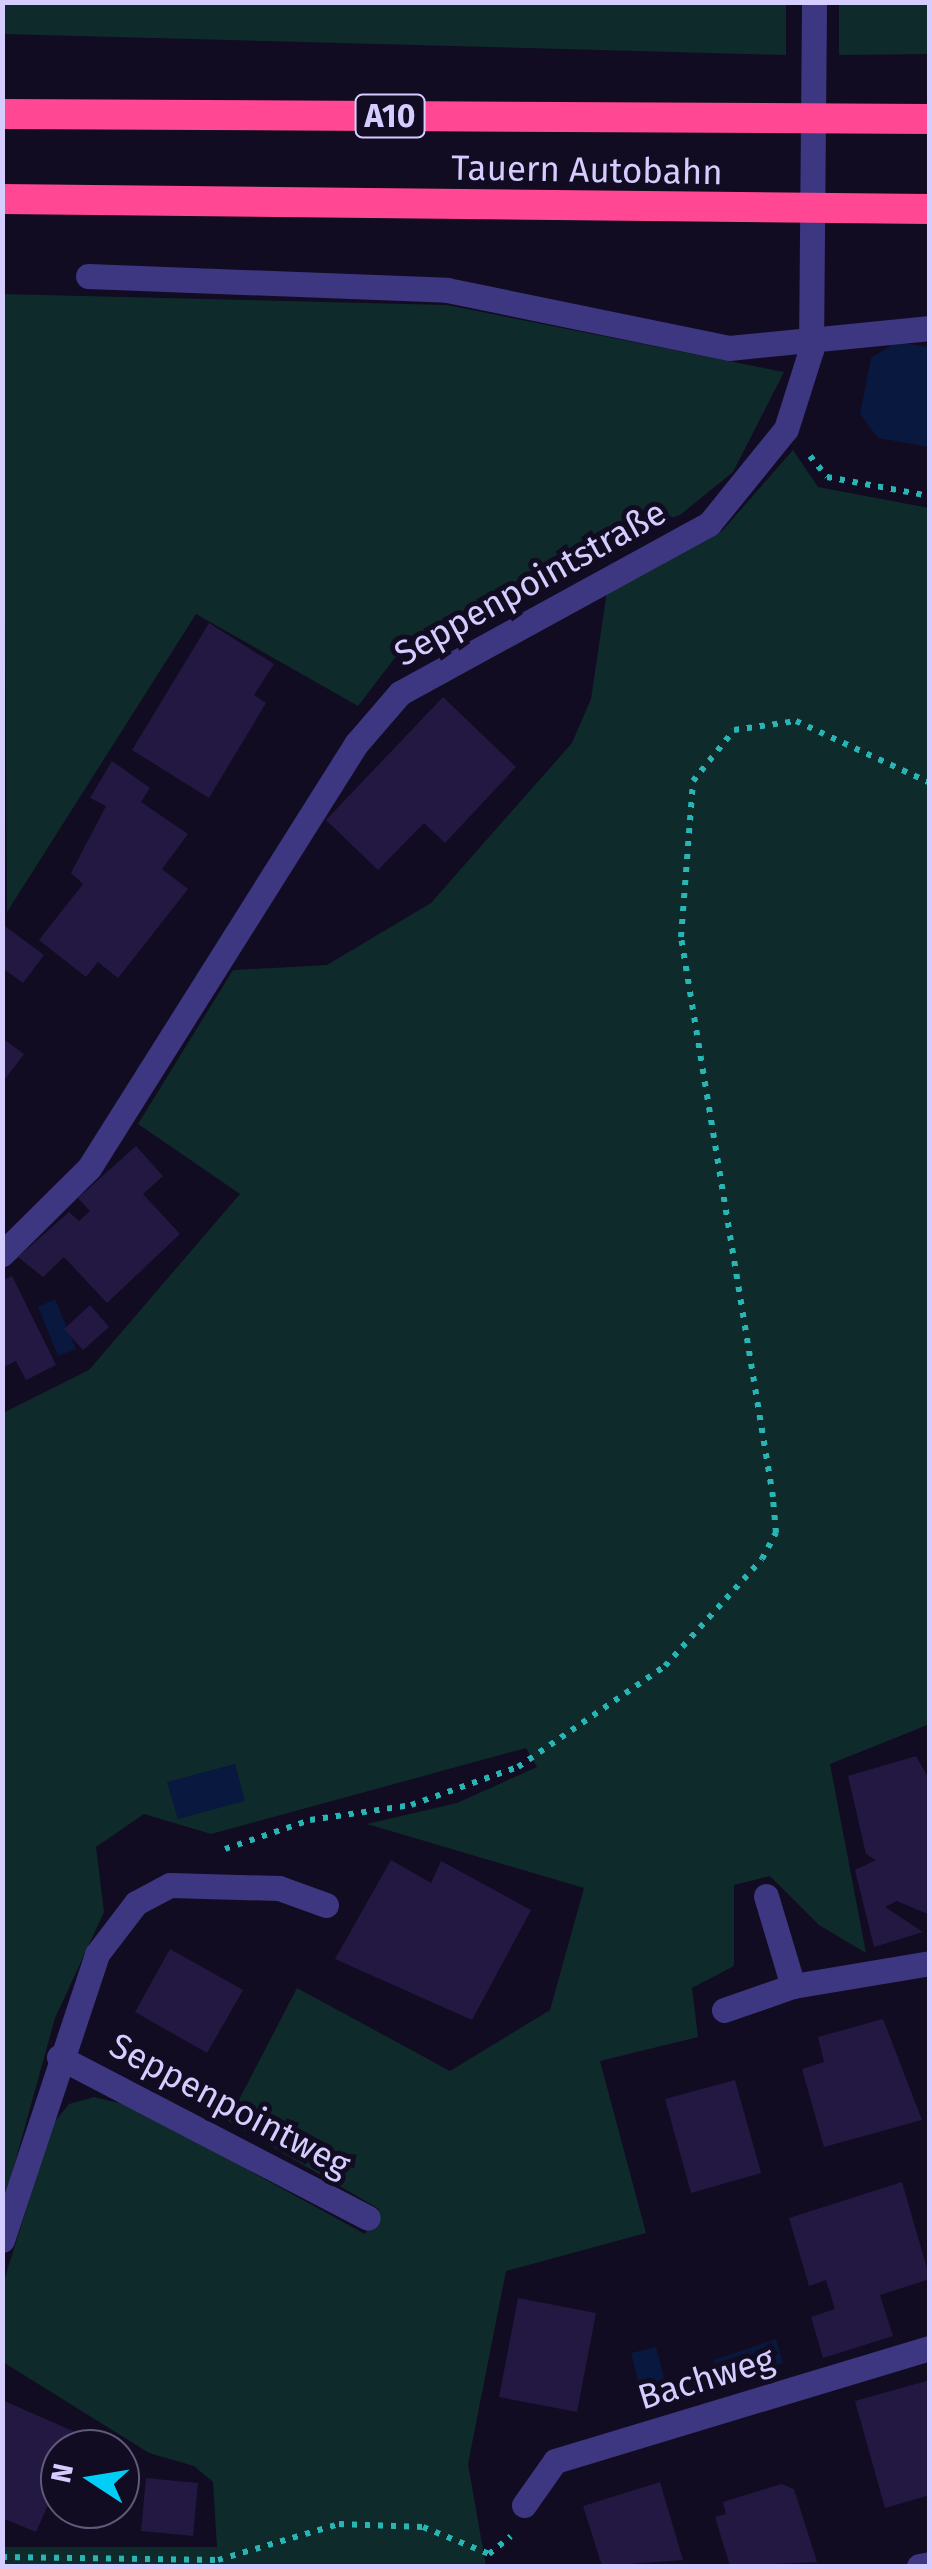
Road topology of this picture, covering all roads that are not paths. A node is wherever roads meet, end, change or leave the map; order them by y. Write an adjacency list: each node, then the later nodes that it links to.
1 (814, 2): 8 (street, Seppenpointstraße)
2 (2, 114): 3 (highway, Tauern Autobahn / A10)
3 (930, 119)
4 (2, 199): 5 (highway, Tauern Autobahn)
5 (930, 209)
6 (88, 276): 8 (street)
7 (930, 328): 8 (street)
8 (811, 341): 9 (street, Seppenpointstraße)
9 (2, 1254)
10 (766, 1896): 13 (street)
11 (326, 1905): 15 (street, Seppenpointweg)
12 (930, 1963): 13 (street)
13 (794, 1986): 14 (street)
14 (724, 2010)
15 (59, 2057): 16 (street, Seppenpointweg); 17 (street, Seppenpointweg)
16 (368, 2218)
17 (2, 2240)
18 (930, 2348): 19 (street, Bachweg)
19 (524, 2505)
20 (930, 2564): 21 (street)
21 (920, 2566)

